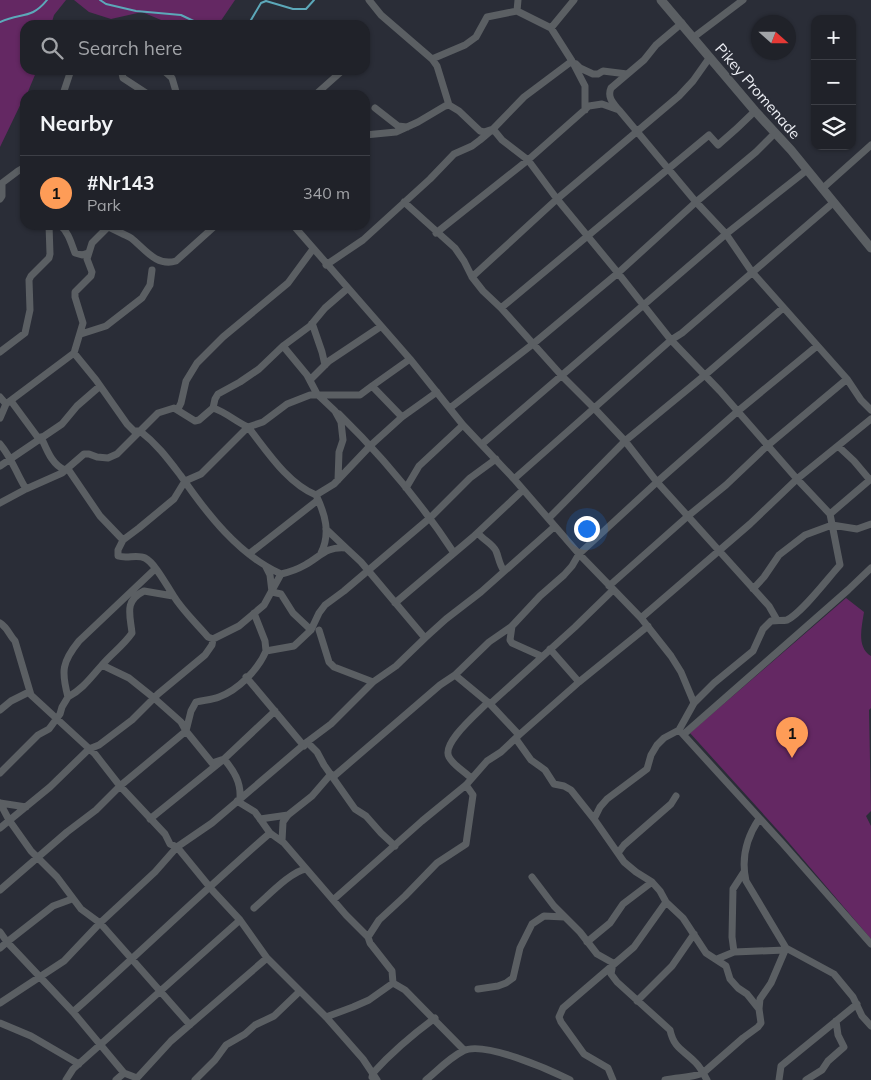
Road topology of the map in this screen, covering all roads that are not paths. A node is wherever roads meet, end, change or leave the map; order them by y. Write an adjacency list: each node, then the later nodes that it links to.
1 (369, 0): 11 (street)
2 (518, 0): 6 (street)
3 (574, 0): 8 (street)
4 (661, 0): 7 (street, Pikey Promenade)
5 (743, 0): 9 (street)
6 (517, 11): 8 (street); 11 (street)
7 (682, 24): 9 (street, Pikey Promenade); 13 (street)
8 (551, 28): 12 (street)
9 (694, 37): 10 (street, Pikey Promenade)
10 (710, 57): 26 (street, Pikey Promenade); 29 (street)
11 (432, 59): 22 (street)
12 (572, 60): 13 (street); 25 (street); 28 (street)
13 (627, 74): 24 (street)
14 (69, 75): 18 (street)
15 (122, 75): 19 (street)
16 (169, 75): 20 (street)
17 (338, 75): 21 (street)
18 (64, 90)
19 (141, 90)
20 (176, 90)
21 (321, 90)
22 (449, 105): 27 (street); 28 (street)
23 (375, 108): 27 (street)
24 (619, 110): 25 (street); 29 (street)
25 (585, 111): 33 (street)
26 (755, 111): 30 (street, Pikey Promenade); 34 (street)
27 (407, 127): 31 (street)
28 (493, 129): 33 (street); 42 (street)
29 (638, 130): 34 (street); 41 (street)
30 (775, 134): 36 (street, Pikey Promenade); 43 (street)
31 (370, 135)
32 (871, 145): 39 (street)
33 (528, 160): 41 (street); 51 (street)
34 (669, 168): 43 (street); 53 (street)
35 (20, 170): 38 (street)
36 (807, 170): 39 (street, Pikey Promenade); 52 (street)
37 (0, 175): 38 (street)
38 (8, 177): 40 (street)
39 (823, 188): 44 (street, Pikey Promenade)
40 (0, 199)
41 (557, 199): 53 (street); 61 (street)
42 (404, 202): 51 (street); 57 (street)
43 (696, 202): 52 (street); 60 (street)
44 (834, 202): 54 (street, Pikey Promenade); 59 (street)
45 (49, 230): 73 (street)
46 (66, 230): 56 (street)
47 (105, 230): 56 (street)
48 (116, 230): 49 (street)
49 (210, 230)
50 (297, 230): 55 (street)
51 (436, 233): 61 (street)
52 (726, 234): 59 (street); 63 (street)
53 (588, 236): 60 (street); 64 (street)
54 (871, 248)
55 (313, 249): 57 (street); 90 (street)
56 (88, 253): 68 (street)
57 (326, 265): 62 (street)
58 (152, 270): 68 (street)
59 (752, 272): 65 (street); 69 (street)
60 (618, 273): 63 (street); 70 (street)
61 (472, 277): 64 (street)
62 (348, 288): 66 (street); 67 (street)
63 (643, 305): 69 (street); 78 (street)
64 (501, 308): 70 (street)
65 (783, 308): 72 (street); 77 (street)
66 (312, 323): 71 (street); 76 (street)
67 (380, 327): 75 (street); 76 (street)
68 (80, 334): 74 (street)
69 (671, 340): 77 (street); 89 (street)
70 (532, 344): 78 (street); 88 (street)
71 (283, 346): 80 (street); 87 (street)
72 (817, 346): 79 (street); 93 (street)
73 (0, 352)
74 (74, 353): 81 (street); 86 (street)
75 (410, 359): 82 (street); 83 (street)
76 (325, 365): 80 (street)
77 (705, 375): 93 (street); 101 (street)
78 (562, 376): 89 (street); 103 (street)
79 (847, 379): 91 (street); 105 (street)
80 (310, 380): 84 (street)
81 (100, 386): 99 (street); 100 (street)
82 (372, 386): 84 (street); 94 (street)
83 (437, 392): 88 (street); 94 (street)
84 (317, 394): 92 (street); 98 (street)
85 (0, 397): 86 (street)
86 (8, 402): 95 (street); 100 (street)
87 (213, 408): 90 (street); 98 (street)
88 (450, 408): 97 (street)
89 (594, 408): 101 (street); 111 (street)
90 (178, 410): 99 (street)
91 (871, 410)
92 (335, 411): 104 (street); 113 (street)
93 (738, 411): 105 (street); 116 (street)
94 (402, 417): 104 (street)
95 (0, 418)
96 (871, 419): 106 (street)
97 (463, 425): 103 (street); 117 (street)
98 (248, 427): 115 (street); 120 (street)
99 (140, 431): 110 (street); 115 (street)
100 (40, 438): 107 (street); 110 (street)
101 (625, 441): 116 (street); 125 (street)
102 (0, 444): 107 (street)
103 (482, 444): 108 (street)
104 (371, 445): 113 (street); 117 (street)
105 (768, 446): 112 (street); 123 (street)
106 (839, 447): 112 (street); 114 (street)
107 (11, 459): 109 (street); 118 (street)
108 (496, 460): 111 (street); 124 (street)
109 (0, 466)
110 (67, 470): 118 (street); 131 (street)
111 (514, 479): 119 (street)
112 (798, 479): 122 (street); 133 (street)
113 (338, 480): 120 (street)
114 (871, 480): 122 (street)
115 (185, 481): 131 (street); 136 (street)
116 (657, 482): 123 (street); 137 (street)
117 (406, 488): 124 (street)
118 (26, 489): 121 (street)
119 (522, 490): 125 (street); 130 (street)
120 (317, 498): 129 (street); 136 (street)
121 (0, 503)
122 (830, 514): 127 (street)
123 (688, 516): 133 (street); 144 (street)
124 (431, 517): 135 (street); 141 (street)
125 (549, 518): 128 (street)
126 (871, 524): 127 (street)
127 (832, 525): 145 (street); 151 (street)
128 (554, 527): 137 (street); 142 (street)
129 (326, 529): 132 (street); 134 (street)
130 (478, 533): 135 (street); 142 (street)
131 (122, 540): 140 (street)
132 (346, 548): 134 (street); 141 (street)
133 (718, 551): 145 (street); 150 (street)
134 (321, 553): 143 (street)
135 (454, 553): 148 (street)
136 (249, 554): 138 (street)
137 (578, 554): 144 (street); 153 (street)
138 (265, 566): 143 (street); 146 (street)
139 (871, 568): 177 (street)
140 (155, 569): 147 (street); 169 (street)
141 (368, 570): 148 (street); 155 (street)
142 (504, 571): 157 (street)
143 (281, 574): 146 (street)
144 (611, 588): 150 (street); 160 (street)
145 (753, 590): 151 (street)
146 (272, 592): 149 (street); 155 (street)
147 (173, 596): 158 (street); 163 (street)
148 (395, 603): 157 (street)
149 (254, 613): 158 (street); 161 (street)
150 (641, 618): 154 (street)
151 (777, 620): 172 (street)
152 (0, 623): 168 (street)
153 (512, 626): 156 (street); 159 (street)
154 (648, 626): 167 (street); 172 (street)
155 (315, 630): 161 (street); 166 (street)
156 (497, 635): 159 (street); 164 (street)
157 (425, 638): 166 (street)
158 (213, 639): 170 (street)
159 (512, 643): 162 (street)
160 (550, 649): 162 (street); 167 (street)
161 (266, 651): 165 (street)
162 (541, 656): 171 (street)
163 (102, 665): 169 (street); 170 (street)
164 (455, 675): 171 (street); 183 (street)
165 (246, 677): 174 (street); 176 (street)
166 (373, 682): 179 (street)
167 (579, 682): 178 (street)
168 (29, 692): 173 (street); 175 (street)
169 (68, 697): 175 (street)
170 (154, 698): 176 (street); 180 (street)
171 (489, 703): 178 (street); 184 (street)
172 (694, 703): 177 (street)
173 (0, 710)
174 (275, 711): 179 (street); 181 (street)
175 (57, 718): 180 (street); 182 (street)
176 (186, 731): 181 (street); 186 (street)
177 (681, 732): 193 (street); 195 (street)
178 (517, 737): 184 (street); 195 (street)
179 (306, 744): 183 (street); 188 (street)
180 (90, 749): 186 (street); 190 (street)
181 (224, 759): 188 (street); 194 (street)
182 (0, 773)
183 (332, 775): 191 (street); 200 (street)
184 (471, 778): 185 (street)
185 (466, 785): 200 (street); 219 (street)
186 (120, 786): 194 (street); 203 (street)
187 (676, 796): 202 (street)
188 (238, 799): 192 (street); 201 (street)
189 (0, 803): 190 (street); 196 (street)
190 (26, 807): 196 (street)
191 (288, 815): 192 (street); 199 (street)
192 (260, 818): 198 (street)
193 (759, 818): 205 (street); 222 (street)
194 (150, 819): 201 (street)
195 (594, 819): 202 (street)
196 (9, 820): 197 (street); 203 (street)
197 (0, 828)
198 (270, 833): 199 (street); 208 (street)
199 (282, 841): 204 (street)
200 (395, 846): 211 (street)
201 (177, 847): 208 (street); 216 (street)
202 (618, 853): 207 (street)
203 (38, 857): 209 (street); 210 (street)
204 (306, 869): 211 (street); 213 (street)
205 (744, 872): 224 (street); 225 (street)
206 (532, 877): 214 (street)
207 (652, 882): 212 (street); 221 (street)
208 (210, 887): 215 (street); 227 (street)
209 (0, 890)
210 (72, 899): 216 (street); 220 (street)
211 (333, 900): 219 (street)
212 (666, 902): 218 (street); 229 (street)
213 (254, 908)
214 (564, 917): 221 (street); 232 (street)
215 (240, 920): 226 (street); 233 (street)
216 (100, 923): 227 (street); 230 (street)
217 (0, 932): 220 (street)
218 (694, 934): 228 (street); 235 (street)
219 (368, 937): 231 (street)
220 (7, 942): 223 (street); 230 (street)
221 (587, 942): 229 (street)
222 (871, 944)
223 (0, 948)
224 (785, 949): 225 (street); 237 (street); 238 (street)
225 (734, 952): 228 (street)
226 (267, 958): 234 (street); 245 (street)
227 (132, 960): 233 (street); 239 (street)
228 (716, 960): 238 (street)
229 (613, 963): 235 (street); 259 (street)
230 (40, 977): 236 (street); 239 (street)
231 (393, 983): 240 (street); 241 (street)
232 (478, 989)
233 (161, 991): 245 (street); 246 (street)
234 (300, 992): 240 (street); 255 (street)
235 (637, 1001): 251 (street)
236 (0, 1003)
237 (857, 1004): 242 (street); 244 (street)
238 (759, 1009): 251 (street)
239 (73, 1012): 246 (street)
240 (326, 1017): 250 (street)
241 (435, 1018): 247 (street); 250 (street)
242 (836, 1021): 262 (street); 263 (street)
243 (0, 1023): 248 (street)
244 (870, 1023)
245 (190, 1025): 252 (street)
246 (102, 1045): 248 (street); 249 (street)
247 (464, 1050): 257 (street); 258 (street)
248 (80, 1064): 253 (street)
249 (124, 1073): 252 (street); 254 (street)
250 (372, 1076): 256 (street)
251 (698, 1076): 260 (street); 261 (street)
252 (139, 1079)
253 (66, 1080)
254 (116, 1080)
255 (195, 1080)
256 (377, 1080)
257 (426, 1080)
258 (570, 1080)
259 (613, 1080)
260 (665, 1080)
261 (707, 1080)
262 (779, 1080)
263 (806, 1080)

